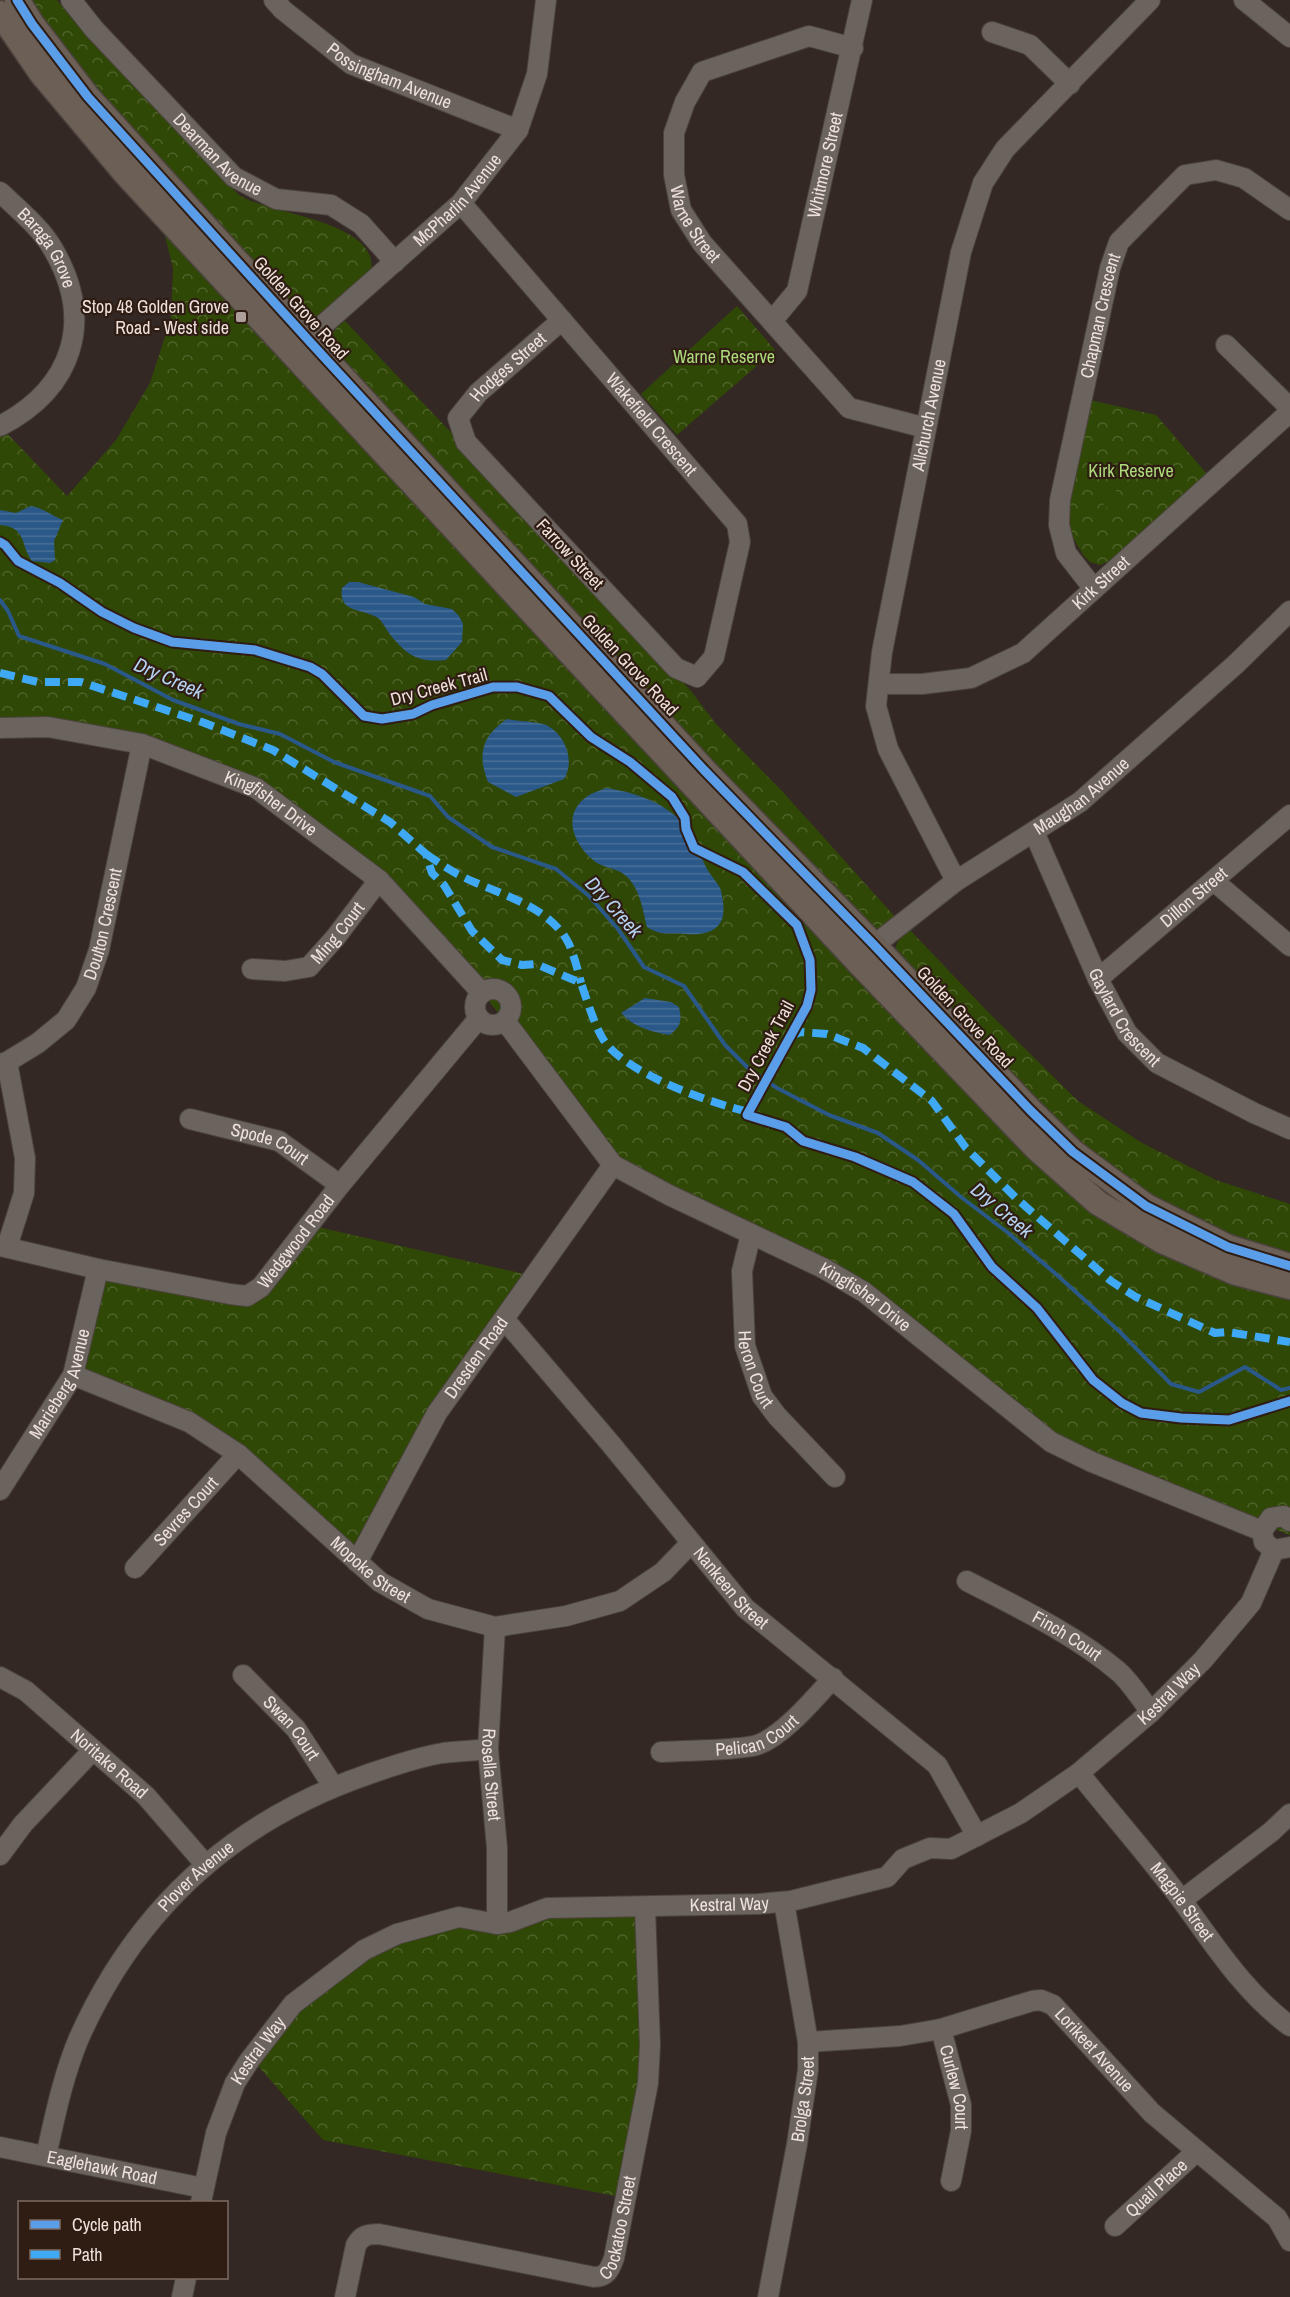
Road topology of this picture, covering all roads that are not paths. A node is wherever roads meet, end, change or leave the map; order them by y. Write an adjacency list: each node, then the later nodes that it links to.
1 (17, 0): 21 (main road, Golden Grove Road)
2 (71, 0): 17 (street, Dearman Avenue)
3 (274, 0): 13 (street, Possingham Avenue)
4 (546, 0): 13 (street, McPharlin Avenue)
5 (862, 0): 11 (street, Whitmore Street)
6 (1150, 0): 12 (street, Allchurch Avenue)
7 (1244, 0): 10 (street)
8 (0, 13): 21 (main road, Golden Grove Road)
9 (992, 32): 12 (street)
10 (1289, 36)
11 (852, 48): 19 (street, Whitmore Street); 19 (street, Warne Street)
12 (1070, 84): 25 (street, Allchurch Avenue)
13 (518, 130): 15 (street, McPharlin Avenue)
14 (0, 192): 24 (street, Baraga Grove)
15 (461, 203): 17 (street, McPharlin Avenue); 18 (street, Wakefield Crescent)
16 (1290, 210): 26 (street, Chapman Crescent)
17 (395, 262): 21 (street, McPharlin Avenue)
18 (562, 320): 23 (street, Hodges Street); 28 (street, Wakefield Crescent)
19 (772, 321): 25 (street, Warne Street)
20 (1226, 345): 22 (street)
21 (299, 346): 38 (main road, Golden Grove Road)
22 (1290, 410): 26 (street, Kirk Street)
23 (458, 418): 28 (street, Farrow Street)
24 (0, 426)
25 (926, 428): 29 (street, Allchurch Avenue)
26 (1094, 589): 29 (street, Kirk Street)
27 (1290, 611): 33 (street, Maughan Avenue)
28 (697, 677)
29 (879, 684): 35 (street, Allchurch Avenue)
30 (0, 728): 31 (street, Kingfisher Drive)
31 (142, 744): 34 (street, Kingfisher Drive); 44 (street, Doulton Crescent)
32 (1290, 815): 36 (street, Dillon Street)
33 (1035, 832): 35 (street, Maughan Avenue); 40 (street, Gaylard Crescent)
34 (378, 880): 39 (street, Ming Court); 41 (street, Kingfisher Drive)
35 (956, 881): 38 (street, Maughan Avenue)
36 (1215, 882): 37 (street); 40 (street, Dillon Street)
37 (1290, 946)
38 (865, 952): 51 (main road, Golden Grove Road); 53 (main road, Golden Grove Road)
39 (252, 969)
40 (1098, 979): 46 (street, Gaylard Crescent)
41 (482, 993): 42 (street); 43 (street)
42 (479, 1018): 43 (street); 48 (street, Wedgwood Road)
43 (505, 1021): 47 (street, Kingfisher Drive)
44 (4, 1063): 50 (street)
45 (190, 1119): 48 (street, Spode Court)
46 (1290, 1129)
47 (613, 1165): 49 (street, Kingfisher Drive); 54 (street, Dresden Road)
48 (340, 1185): 52 (street, Wedgwood Road)
49 (751, 1234): 57 (street, Heron Court); 60 (street, Kingfisher Drive)
50 (3, 1247): 52 (street, Wedgwood Road)
51 (1290, 1266)
52 (98, 1269): 55 (street, Marieberg Avenue)
53 (1290, 1287)
54 (504, 1319): 61 (street, Nankeen Street); 63 (street, Dresden Road)
55 (73, 1375): 56 (street, Mopoke Street); 58 (street, Marieberg Avenue)
56 (238, 1454): 63 (street, Mopoke Street); 64 (street, Sevres Court)
57 (835, 1477)
58 (0, 1490)
59 (1290, 1521): 60 (street)
60 (1262, 1531): 62 (street)
61 (691, 1543): 66 (street, Mopoke Street); 69 (street, Nankeen Street)
62 (1282, 1549): 70 (street, Kestral Way)
63 (357, 1562): 66 (street, Mopoke Street)
64 (135, 1568)
65 (967, 1581): 70 (street, Finch Court)
66 (495, 1626): 71 (street, Rosella Street)
67 (243, 1675): 75 (street, Swan Court)
68 (0, 1677): 72 (street, Noritake Road)
69 (833, 1678): 73 (street, Pelican Court); 77 (street, Nankeen Street)
70 (1151, 1712): 74 (street, Kestral Way)
71 (488, 1749): 75 (street, Plover Avenue); 83 (street, Rosella Street)
72 (93, 1750): 78 (street); 79 (street, Noritake Road)
73 (661, 1752)
74 (1079, 1773): 77 (street, Kestral Way); 80 (street, Magpie Street)
75 (333, 1786): 79 (street, Plover Avenue)
76 (1290, 1814): 80 (street)
77 (977, 1836): 81 (street, Kestral Way)
78 (1, 1851)
79 (205, 1864): 89 (street, Plover Avenue)
80 (1182, 1900): 84 (street, Magpie Street)
81 (784, 1902): 82 (street, Kestral Way); 86 (street, Brolga Street)
82 (645, 1907): 83 (street, Kestral Way); 96 (street, Cockatoo Street)
83 (497, 1924): 91 (street, Kestral Way)
84 (1290, 2026)
85 (941, 2029): 86 (street, Lorikeet Avenue); 88 (street, Lorikeet Avenue); 90 (street, Curlew Court)
86 (808, 2042): 97 (street, Brolga Street)
87 (0, 2147): 89 (street, Eaglehawk Road)
88 (1197, 2151): 92 (street, Quail Place); 93 (street, Lorikeet Avenue)
89 (46, 2156): 91 (street, Eaglehawk Road)
90 (951, 2181)
91 (202, 2195)
92 (1115, 2226)
93 (1290, 2241)
94 (186, 2279): 95 (street)
95 (182, 2297)
96 (345, 2297)
97 (768, 2297)

